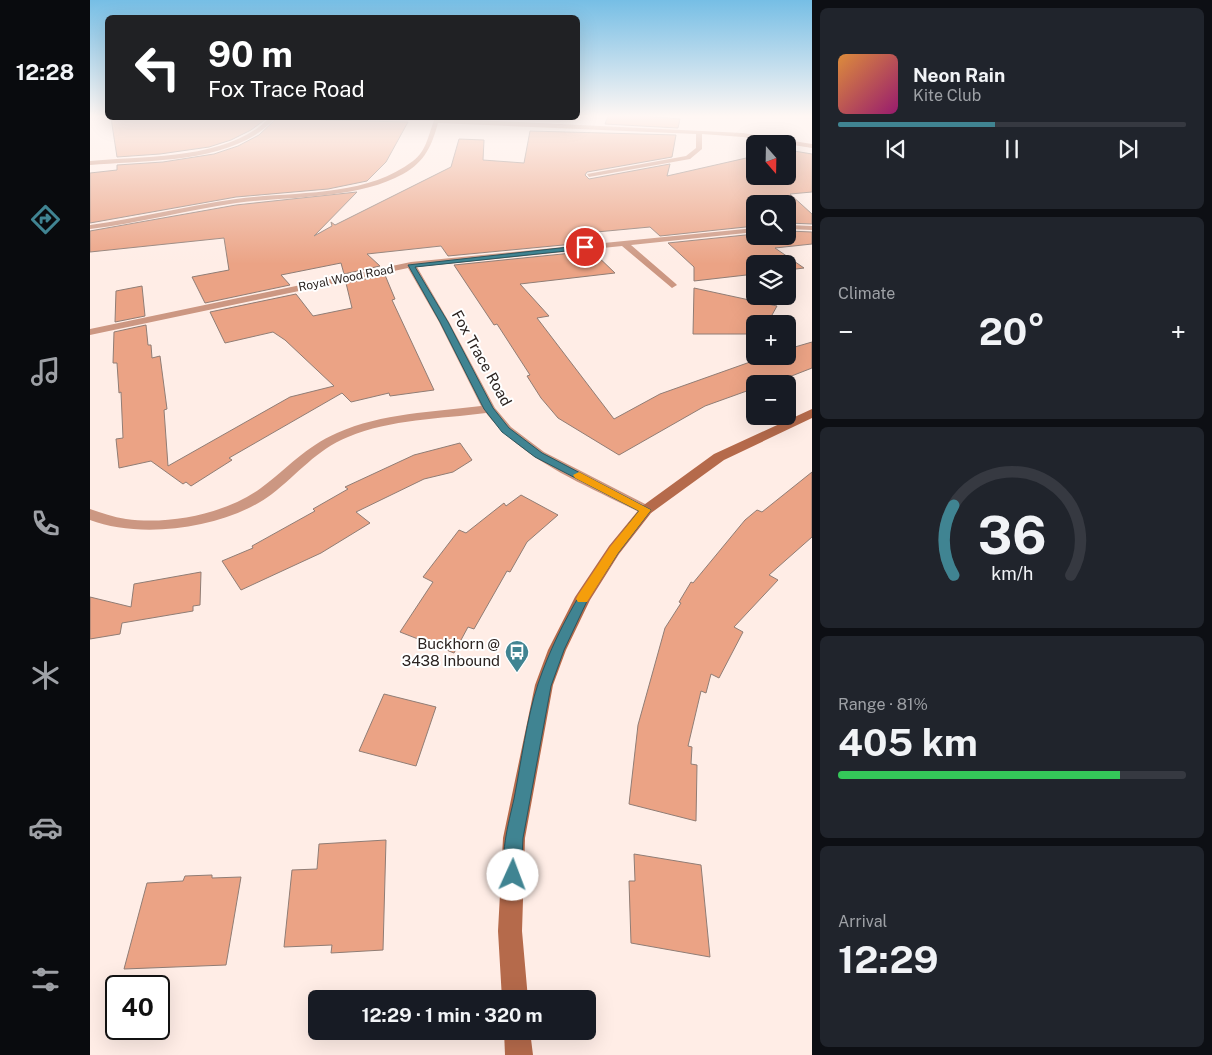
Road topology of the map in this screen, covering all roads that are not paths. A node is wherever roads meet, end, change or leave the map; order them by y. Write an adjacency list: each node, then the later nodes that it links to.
1 (412, 165): 4 (street)
2 (646, 165): 3 (street)
3 (589, 175)
4 (90, 227)
5 (796, 227): 6 (street)
6 (812, 228)
7 (746, 231): 8 (street, Royal Wood Road)
8 (624, 243): 9 (street, Royal Wood Road); 10 (street)
9 (411, 265): 11 (street, Royal Wood Road); 12 (street, Fox Trace Road)
10 (672, 285)
11 (90, 332)
12 (489, 409): 14 (street, Fox Trace Road); 15 (street)
13 (812, 413): 14 (street)
14 (646, 510): 16 (street)
15 (90, 514)
16 (514, 990)
17 (518, 1040): 18 (street)
18 (519, 1055)

